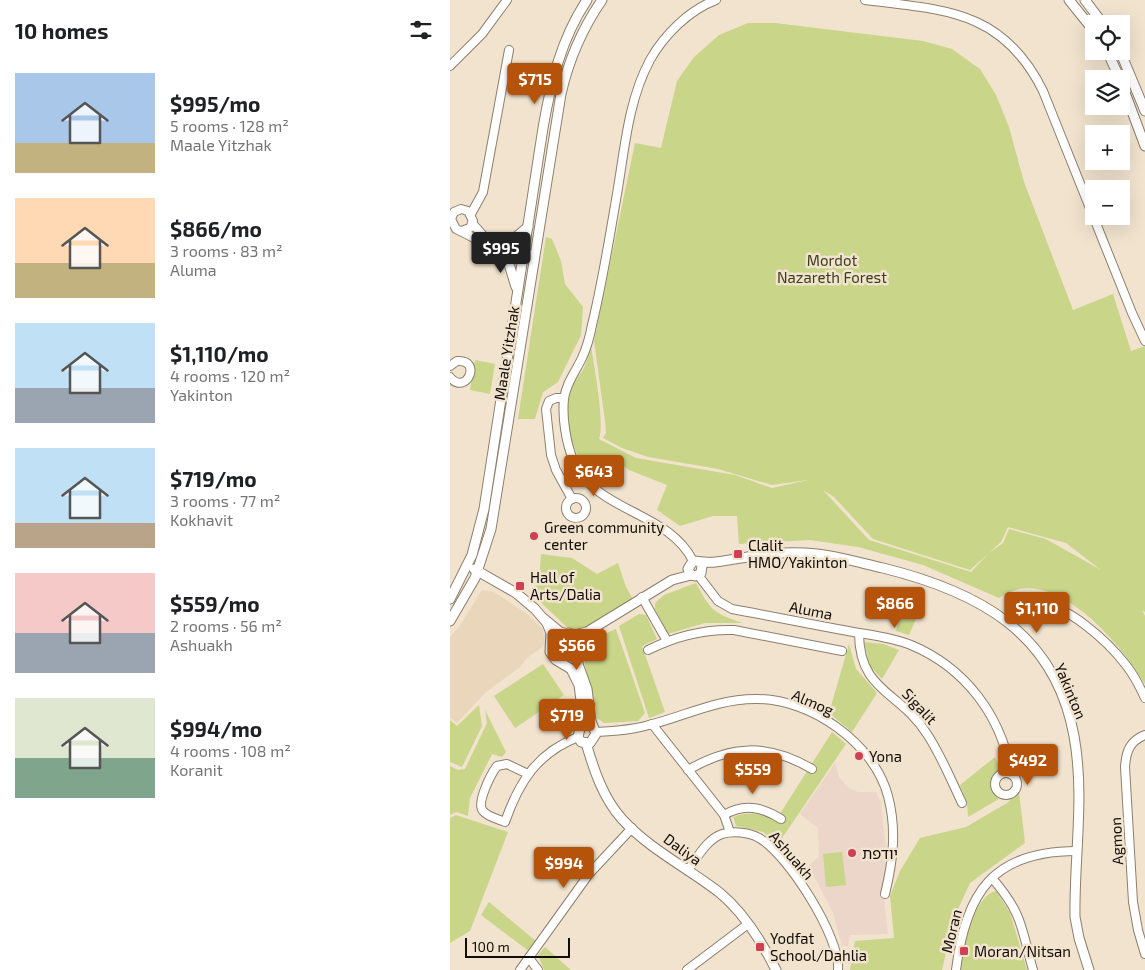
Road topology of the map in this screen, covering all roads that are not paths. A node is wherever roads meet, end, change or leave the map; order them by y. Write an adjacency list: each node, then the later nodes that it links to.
1 (507, 0): 13 (street)
2 (587, 0): 20 (street, Maale Yitzhak)
3 (602, 0): 24 (street, Maale Yitzhak)
4 (716, 0): 31 (street)
5 (865, 0): 26 (street)
6 (1069, 0): 8 (street)
7 (1089, 1): 8 (street); 9 (street)
8 (1080, 12): 10 (street)
9 (1098, 15)
10 (1085, 18)
11 (509, 50): 18 (street)
12 (1124, 60): 15 (street)
13 (450, 66)
14 (1130, 105): 16 (street)
15 (1145, 111)
16 (1145, 146)
17 (453, 209): 18 (street); 21 (street)
18 (471, 214): 19 (street)
19 (472, 223): 21 (street); 22 (street)
20 (528, 226): 22 (street); 23 (street, Maale Yitzhak)
21 (455, 230): 22 (street)
22 (496, 248): 23 (street); 25 (street)
23 (523, 255): 24 (street); 25 (street, Maale Yitzhak)
24 (535, 258): 35 (street, Maale Yitzhak)
25 (518, 293): 33 (street, Maale Yitzhak)
26 (1145, 340)
27 (450, 354): 28 (street)
28 (460, 360): 29 (street); 30 (street)
29 (450, 366)
30 (451, 381)
31 (564, 398): 32 (street); 34 (street, Aluma)
32 (572, 499)
33 (467, 565): 35 (street); 37 (street, Maale Yitzhak)
34 (695, 568): 36 (street); 40 (street, Yakinton); 43 (street, Aluma)
35 (478, 571): 38 (street); 39 (street, Maale Yitzhak)
36 (642, 597): 41 (street); 44 (street)
37 (450, 599)
38 (543, 618): 42 (street); 45 (street)
39 (450, 621)
40 (1006, 622): 50 (street); 66 (street, Yakinton)
41 (595, 628): 42 (street); 46 (street)
42 (567, 633): 45 (street); 46 (street)
43 (858, 633): 60 (street, Aluma); 61 (street, Sigalit)
44 (667, 641): 47 (street); 48 (street)
45 (550, 643): 49 (street)
46 (579, 649): 49 (street); 53 (street)
47 (648, 650)
48 (842, 651)
49 (560, 662): 52 (street)
50 (1145, 698)
51 (652, 724): 53 (street, Almog); 58 (street); 69 (street, Almog)
52 (581, 726): 53 (street); 55 (street)
53 (594, 729): 56 (street)
54 (1145, 735): 71 (street, Agmon)
55 (578, 737): 56 (street); 59 (street)
56 (586, 743): 64 (street, Daliya)
57 (812, 769): 58 (street)
58 (688, 770): 62 (street)
59 (528, 774): 59 (street)
60 (1011, 774)
61 (962, 803)
62 (724, 815): 63 (street); 65 (street)
63 (781, 819)
64 (632, 828): 67 (street, Daliya); 72 (street)
65 (730, 832): 67 (street); 77 (street, Ashuakh)
66 (1077, 851): 68 (street, Moran); 80 (street, Yakinton)
67 (688, 870): 70 (street, Daliya)
68 (992, 878): 78 (street, Moran); 79 (street)
69 (884, 894)
70 (748, 924): 75 (street); 76 (street, Daliya)
71 (1145, 954)
72 (529, 958): 73 (street); 74 (street)
73 (520, 970)
74 (538, 970)
75 (686, 970)
76 (776, 970)
77 (838, 970)
78 (956, 970)
79 (1033, 970)
80 (1088, 970)

